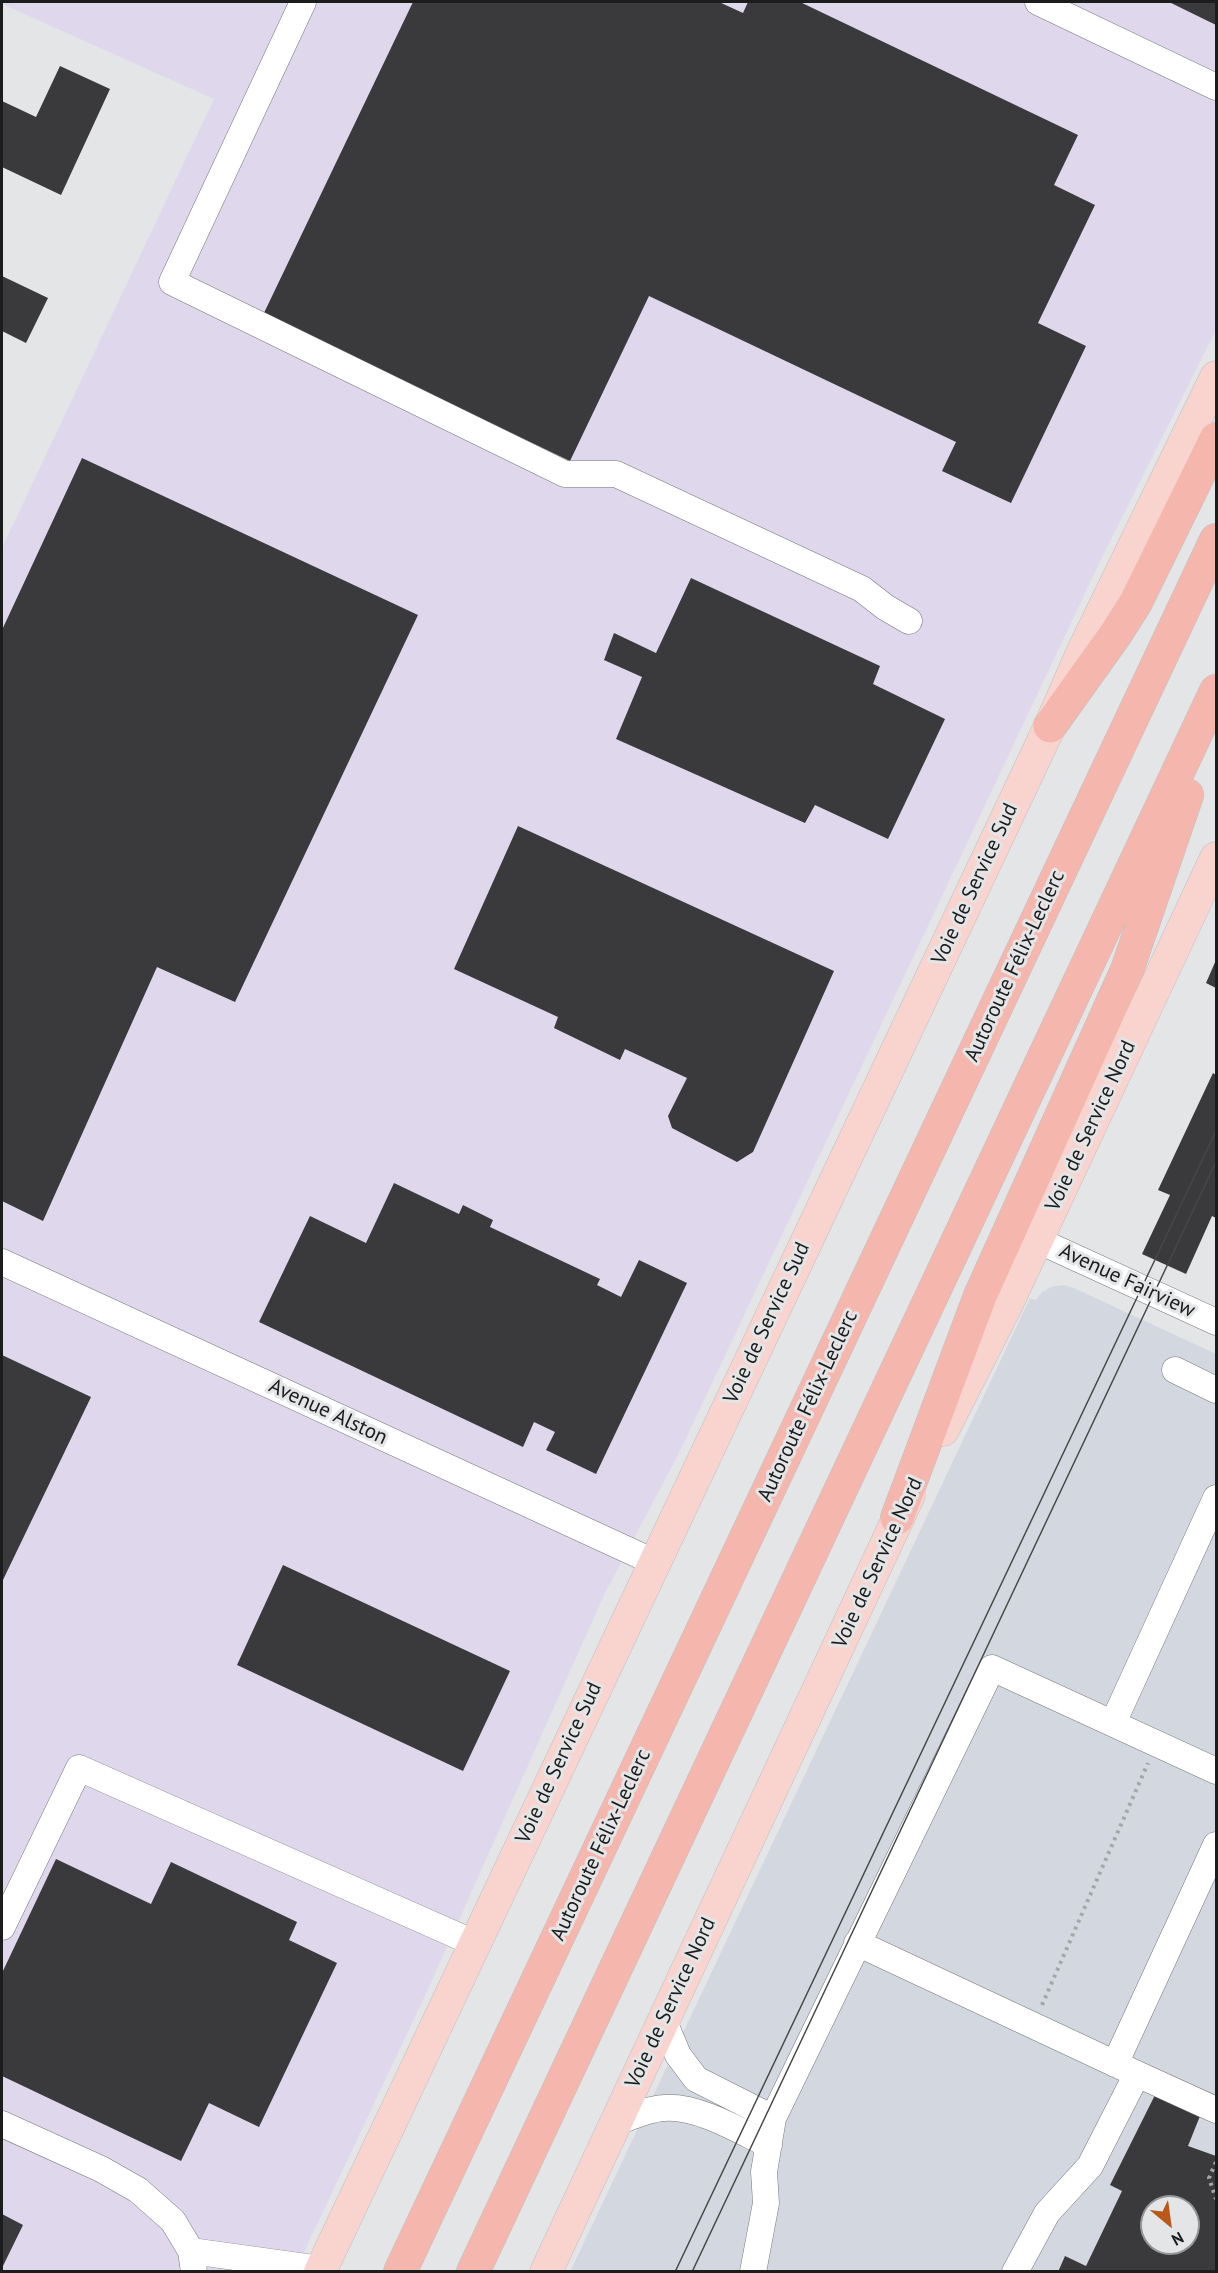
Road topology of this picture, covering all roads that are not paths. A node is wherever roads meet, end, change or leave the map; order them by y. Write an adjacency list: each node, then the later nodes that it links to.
1 (303, 2): 7 (street)
2 (1038, 2): 3 (street)
3 (1216, 87)
4 (1216, 377): 10 (main road, Voie de Service Sud)
5 (1216, 439): 10 (highway)
6 (1216, 540): 35 (highway, Autoroute Félix-Leclerc)
7 (909, 621)
8 (1216, 691): 36 (highway)
9 (1216, 711): 18 (highway)
10 (1050, 726): 19 (main road, Voie de Service Sud)
11 (1216, 858): 12 (main road, Voie de Service Nord)
12 (1037, 1240): 14 (street, Avenue Fairview); 18 (main road, Voie de Service Nord)
13 (2, 1262): 19 (street, Avenue Alston)
14 (1216, 1322)
15 (1175, 1370): 16 (street)
16 (1216, 1390)
17 (1216, 1498): 20 (street)
18 (897, 1518): 26 (main road, Voie de Service Nord)
19 (654, 1562): 24 (main road, Voie de Service Sud)
20 (1113, 1723): 21 (street); 25 (street)
21 (1216, 1771)
22 (1216, 1845): 27 (street)
23 (2, 1927): 24 (street)
24 (474, 1943): 34 (main road, Voie de Service Sud)
25 (857, 1943): 27 (street); 29 (street)
26 (663, 2019): 29 (street); 30 (main road, Voie de Service Nord)
27 (1126, 2069): 28 (street); 39 (street)
28 (1216, 2110)
29 (773, 2118): 32 (street)
30 (615, 2123): 32 (street); 37 (main road, Voie de Service Nord)
31 (2, 2124): 33 (street)
32 (769, 2145): 38 (street)
33 (192, 2261): 34 (street)
34 (320, 2270)
35 (400, 2271)
36 (473, 2271)
37 (546, 2271)
38 (753, 2271)
39 (1015, 2271)

